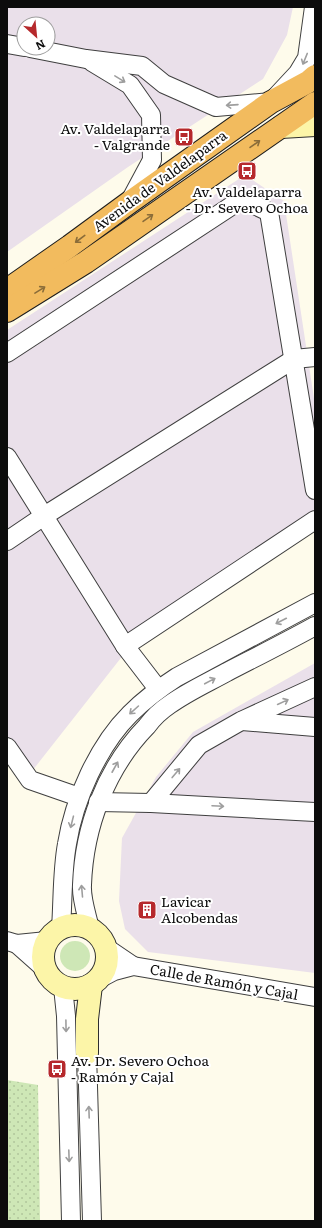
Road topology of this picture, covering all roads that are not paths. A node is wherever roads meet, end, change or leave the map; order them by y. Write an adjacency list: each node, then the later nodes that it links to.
1 (314, 7): 5 (street, one-way to 5)
2 (56, 53): 3 (street)
3 (86, 59): 5 (street, one-way to 3); 9 (street, one-way to 9)
4 (315, 76): 5 (highway, Avenida de Valdelaparra)
5 (271, 102): 9 (highway, Avenida de Valdelaparra)
6 (315, 103): 8 (highway, Avenida de Valdelaparra)
7 (315, 125): 8 (main road)
8 (281, 127): 11 (highway, Avenida de Valdelaparra, one-way to 8)
9 (130, 202): 10 (highway, Avenida de Valdelaparra, one-way to 10)
10 (7, 290)
11 (7, 311)
12 (7, 353): 14 (street)
13 (315, 357): 14 (street)
14 (294, 359): 16 (street); 17 (street)
15 (7, 457): 17 (street)
16 (315, 490)
17 (44, 516): 19 (street); 22 (street)
18 (315, 520): 22 (street)
19 (7, 540)
20 (315, 603): 24 (street, one-way to 24)
21 (315, 626): 29 (street, one-way to 21)
22 (124, 646): 24 (street)
23 (315, 687): 25 (street, one-way to 23)
24 (158, 689): 28 (street, one-way to 28)
25 (241, 721): 26 (street); 30 (street, one-way to 25)
26 (315, 727)
27 (7, 747): 28 (street)
28 (79, 797): 33 (street, one-way to 33)
29 (98, 802): 30 (street); 32 (street, one-way to 29)
30 (151, 803): 31 (street, one-way to 31)
31 (315, 812)
32 (90, 929): 33 (main road); 35 (main road)
33 (54, 935): 34 (street); 37 (main road)
34 (12, 942): 37 (street)
35 (105, 946): 36 (street, Calle de Ramón y Cajal); 38 (main road)
36 (133, 966): 38 (street, Calle de Ramón y Cajal); 40 (street, Calle de Ramón y Cajal)
37 (44, 968): 39 (main road)
38 (94, 983): 39 (main road); 41 (main road)
39 (63, 987): 42 (street, one-way to 42)
40 (315, 997)
41 (87, 1053): 43 (street, one-way to 41)
42 (71, 1221)
43 (92, 1221)

